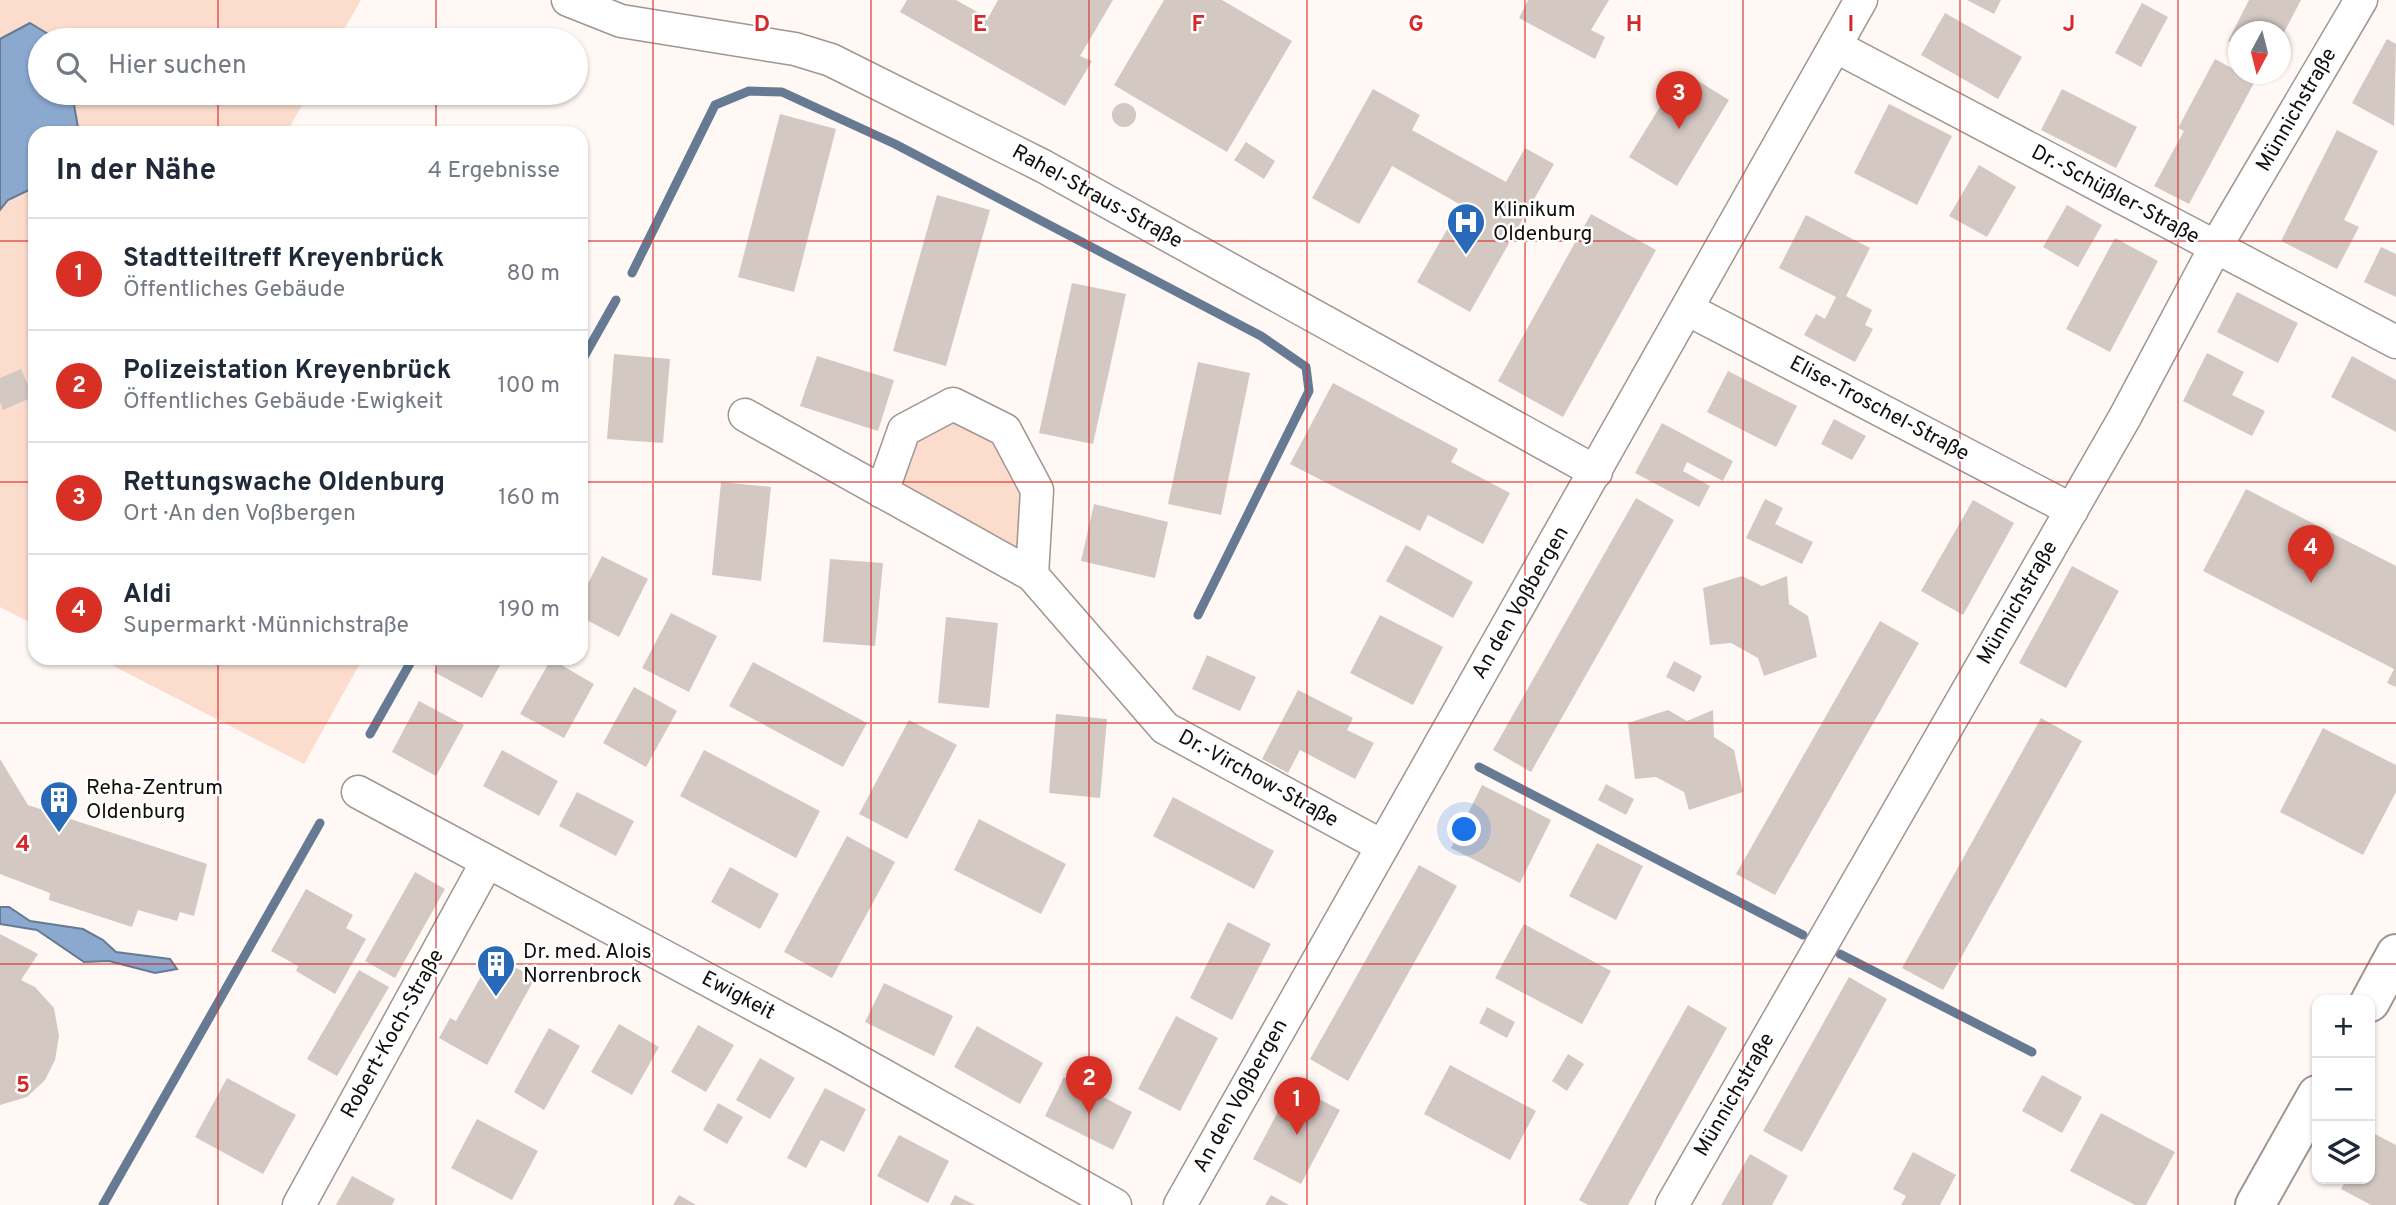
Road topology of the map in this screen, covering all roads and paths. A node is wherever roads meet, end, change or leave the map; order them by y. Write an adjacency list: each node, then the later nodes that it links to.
1 (568, 0): 9 (street, Rahel-Straus-Straße)
2 (1861, 0): 4 (street, An den Voßbergen)
3 (2361, 0): 5 (street, Münnichstraße)
4 (1835, 46): 5 (street, Dr.-Schüßler-Straße); 6 (street, An den Voßbergen)
5 (2215, 248): 7 (street, Dr.-Schüßler-Straße); 11 (street, Münnichstraße)
6 (1687, 309): 9 (street, An den Voßbergen); 11 (street, Elise-Troschel-Straße)
7 (2396, 342)
8 (745, 415): 10 (street, Dr.-Virchow-Straße)
9 (1596, 472): 14 (street, An den Voßbergen)
10 (882, 492): 12 (street, Dr.-Virchow-Straße); 12 (street)
11 (2071, 510): 22 (street, Münnichstraße)
12 (1032, 575): 14 (street, Dr.-Virchow-Straße)
13 (358, 792): 15 (street, Ewigkeit)
14 (1382, 846): 21 (street, An den Voßbergen)
15 (487, 862): 19 (street, Robert-Koch-Straße); 20 (street, Ewigkeit)
16 (2396, 954): 17 (main road)
17 (2374, 995)
18 (2312, 1104): 23 (main road)
19 (299, 1205)
20 (1115, 1205)
21 (1180, 1205)
22 (1672, 1205)
23 (2255, 1205)

